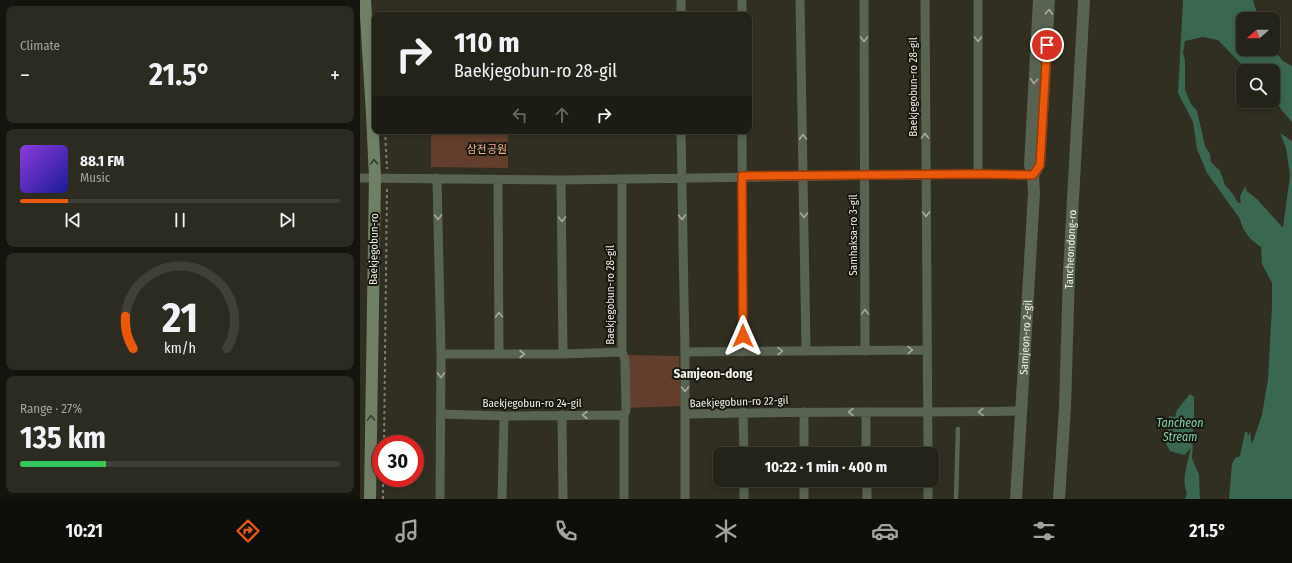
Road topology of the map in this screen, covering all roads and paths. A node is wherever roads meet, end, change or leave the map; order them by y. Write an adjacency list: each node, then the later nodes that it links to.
1 (365, 0): 13 (main road, Baekjegobun-ro, one-way to 1)
2 (681, 0): 11 (street)
3 (742, 0): 12 (street)
4 (800, 0): 22 (street, one-way to 4)
5 (864, 0): 23 (street, Samhaksa-ro 3-gil, one-way to 23)
6 (924, 0): 19 (street, Baekjegobun-ro 28-gil, one-way to 6)
7 (978, 0): 18 (street, one-way to 18)
8 (1039, 0): 20 (street, Samjeon-ro 2-gil, one-way to 20)
9 (1049, 0): 20 (street, one-way to 9)
10 (1084, 0): 74 (street, Tancheondong-ro)
11 (681, 12)
12 (742, 12)
13 (372, 114)
14 (375, 134): 25 (main road, Baekjegobun-ro, one-way to 14)
15 (385, 134): 25 (path)
16 (681, 134): 27 (street)
17 (742, 134): 21 (street)
18 (978, 174): 19 (street); 20 (street)
19 (925, 175): 23 (street); 32 (street, Baekjegobun-ro 28-gil, one-way to 32)
20 (1033, 175): 40 (street, Samjeon-ro 2-gil)
21 (742, 176): 22 (street); 27 (street); 36 (street)
22 (804, 176): 23 (street); 31 (street, one-way to 31)
23 (865, 176): 33 (street, Samhaksa-ro 3-gil, one-way to 23)
24 (360, 178): 25 (street)
25 (381, 178): 26 (street); 51 (path); 61 (main road, Baekjegobun-ro, one-way to 25)
26 (437, 178): 29 (street); 37 (street, one-way to 37)
27 (681, 178): 28 (street); 35 (street, one-way to 35)
28 (622, 179): 30 (street); 34 (street, Baekjegobun-ro 28-gil)
29 (498, 180): 30 (street); 38 (street, one-way to 29)
30 (562, 180): 39 (street, one-way to 39)
31 (806, 350): 33 (street); 36 (street, one-way to 31)
32 (926, 350): 33 (street, one-way to 32); 44 (street, Baekjegobun-ro 28-gil)
33 (865, 351)
34 (622, 352): 39 (street, Baekjegobun-ro 28-gil); 48 (street)
35 (685, 352): 36 (street); 46 (street, one-way to 46)
36 (743, 352)
37 (441, 354): 38 (street, Baekjegobun-ro 28-gil); 45 (street, one-way to 45)
38 (499, 354): 39 (street, Baekjegobun-ro 28-gil, one-way to 39)
39 (563, 354)
40 (1020, 411): 44 (street, Baekjegobun-ro 22-gil, one-way to 44); 73 (street, Samjeon-ro 2-gil)
41 (744, 412): 42 (street, Baekjegobun-ro 22-gil); 46 (street, Baekjegobun-ro 22-gil); 52 (street)
42 (804, 412): 43 (street, Baekjegobun-ro 22-gil, one-way to 42); 53 (street, Baekjegobun-ro 22-gil)
43 (866, 412): 44 (street, Baekjegobun-ro 22-gil); 54 (street)
44 (928, 413): 55 (street)
45 (441, 414): 49 (street, Baekjegobun-ro 24-gil); 63 (street)
46 (685, 414): 67 (street, Baekjegobun-ro 22-gil)
47 (562, 415): 48 (street, Baekjegobun-ro 24-gil, one-way to 47); 49 (street, Baekjegobun-ro 24-gil); 65 (street)
48 (624, 415): 66 (street)
49 (504, 416): 64 (street)
50 (958, 429): 72 (lane)
51 (384, 435)
52 (744, 447)
53 (804, 447)
54 (866, 447)
55 (928, 447)
56 (383, 487): 62 (path)
57 (744, 487): 68 (street)
58 (804, 487): 69 (street)
59 (866, 487): 70 (street)
60 (928, 487): 71 (street)
61 (370, 499)
62 (383, 499)
63 (440, 499)
64 (502, 499)
65 (563, 499)
66 (624, 499)
67 (685, 499)
68 (744, 499)
69 (804, 499)
70 (867, 499)
71 (928, 499)
72 (956, 499)
73 (1016, 499)
74 (1059, 499)

